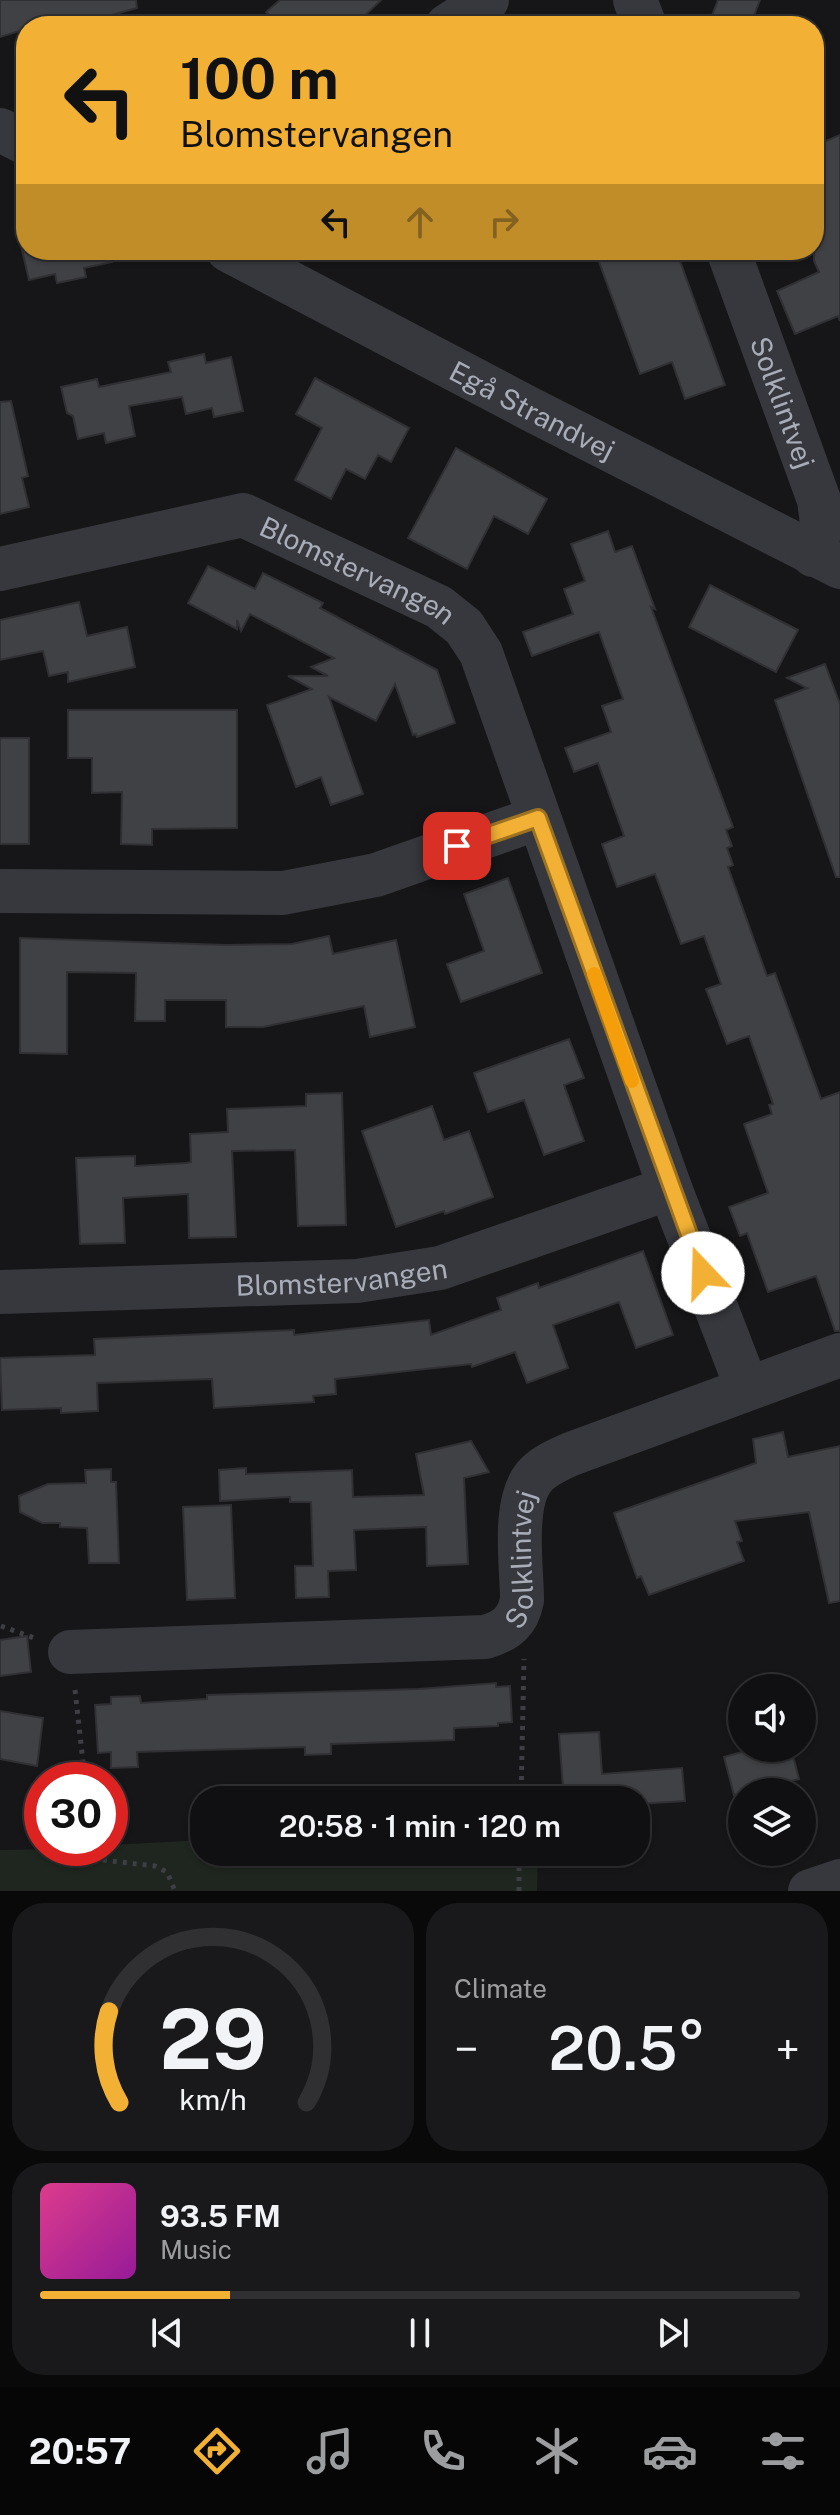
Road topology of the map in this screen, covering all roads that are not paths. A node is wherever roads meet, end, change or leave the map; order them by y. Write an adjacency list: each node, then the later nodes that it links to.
1 (487, 0): 2 (street)
2 (462, 16)
3 (255, 260): 5 (street, Egå Strandvej)
4 (732, 260): 5 (street, Solklintvej)
5 (827, 561)
6 (0, 569): 7 (street, Blomstervangen)
7 (538, 818): 8 (street); 9 (street, Blomstervangen)
8 (0, 891)
9 (670, 1188): 10 (street, Blomstervangen); 12 (street, Blomstervangen)
10 (0, 1292)
11 (840, 1355): 12 (street, Solklintvej)
12 (747, 1388): 13 (street, Solklintvej)
13 (70, 1652)
14 (840, 1881): 15 (street)
15 (810, 1891)

